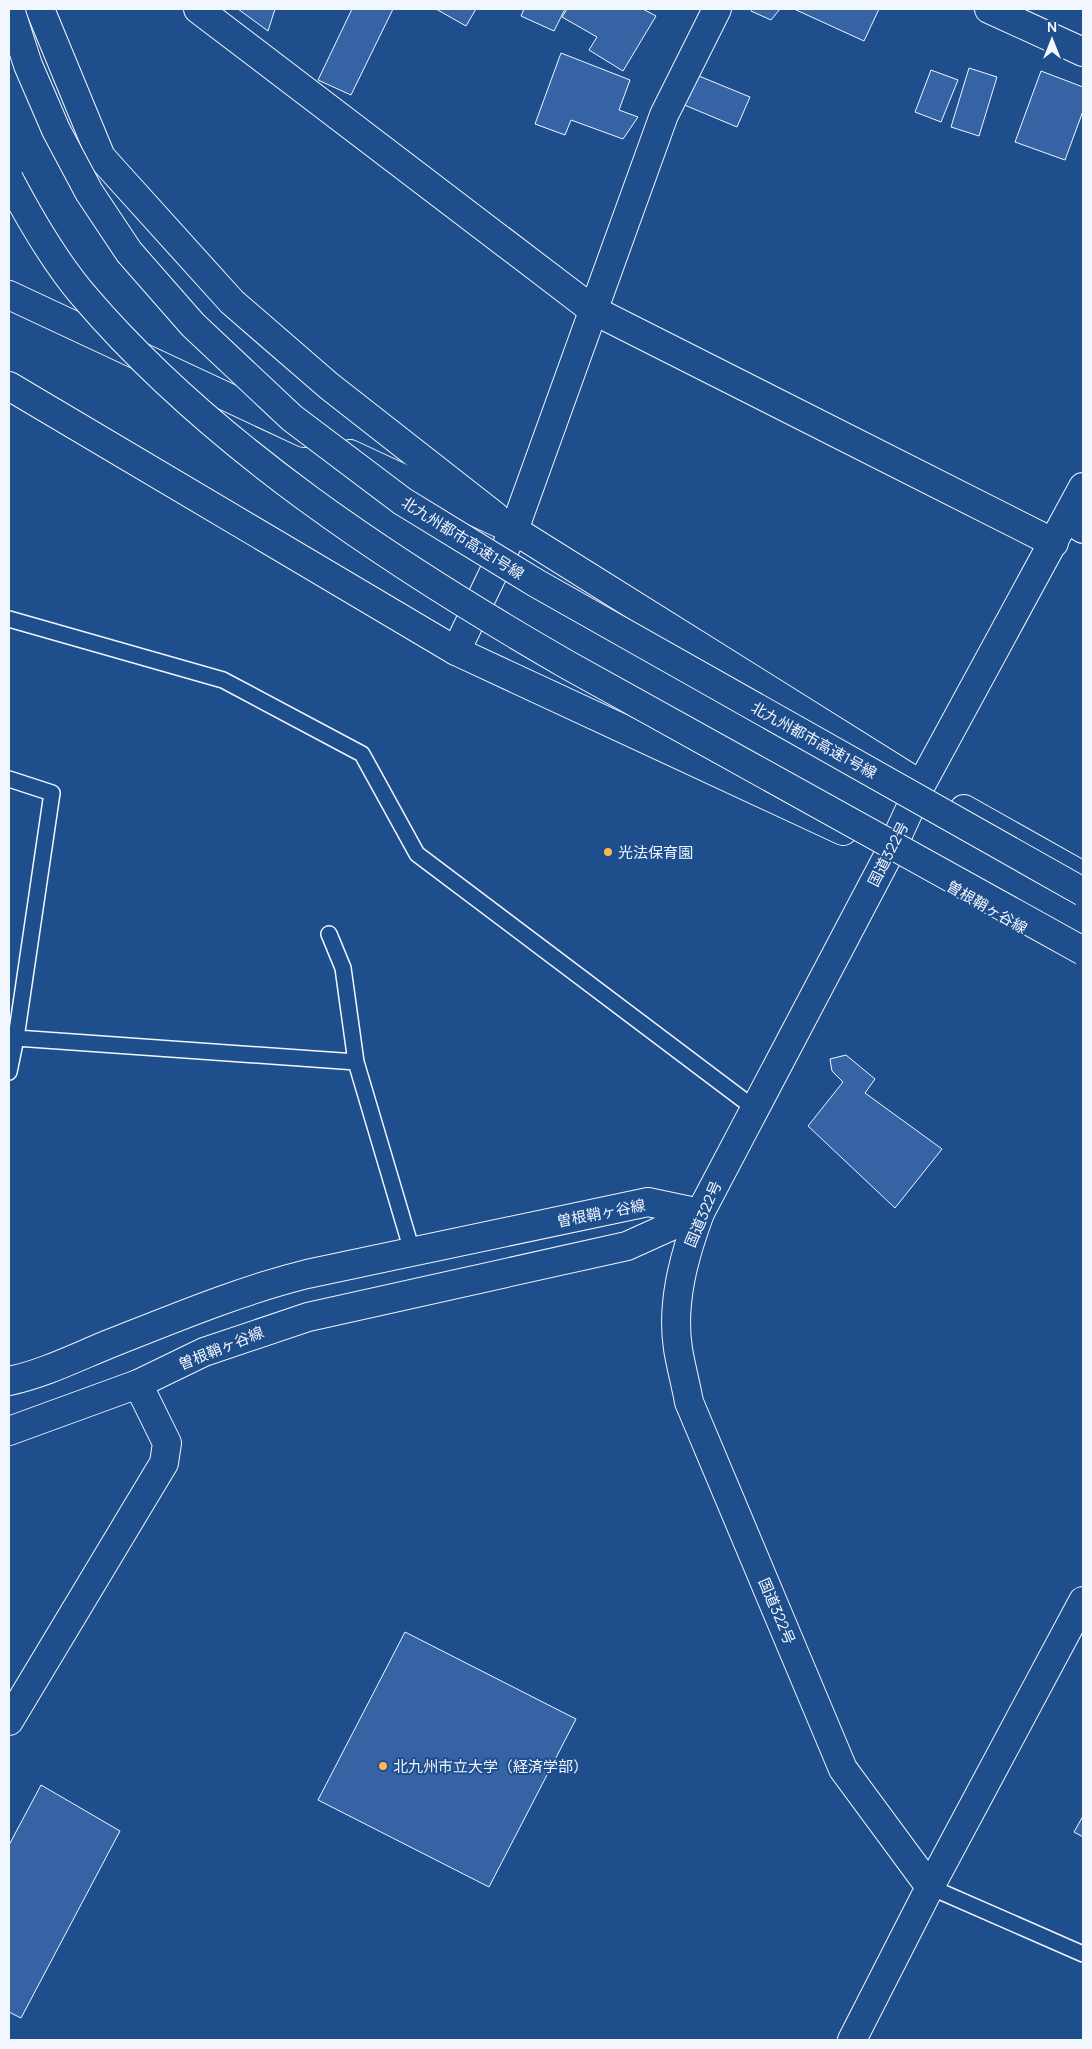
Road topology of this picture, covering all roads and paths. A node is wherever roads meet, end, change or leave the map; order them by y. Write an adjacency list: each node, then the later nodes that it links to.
1 (10, 9): 19 (main road, 北九州都市高速1号線, bridge)
2 (40, 9): 13 (main road)
3 (198, 9): 9 (main road)
4 (718, 9): 9 (main road)
5 (989, 9): 6 (main road)
6 (1083, 52)
7 (9, 179): 17 (main road, bridge)
8 (9, 295): 13 (main road)
9 (593, 310): 13 (main road); 14 (main road)
10 (9, 386): 16 (main road, 曽根鞘ヶ谷線)
11 (1083, 487): 12 (main road, 国道322号)
12 (1075, 524): 14 (main road, 国道322号)
13 (514, 530): 16 (main road); 19 (main road)
14 (1054, 543): 19 (main road, 国道322号)
15 (9, 619): 30 (lane)
16 (456, 651): 20 (main road, 曽根鞘ヶ谷線)
17 (566, 664): 24 (main road, bridge); 26 (main road, bridge)
18 (9, 779): 27 (lane)
19 (911, 787): 20 (main road, 国道322号); 21 (main road, bridge); 22 (main road, 北九州都市高速1号線, bridge)
20 (890, 852): 25 (main road, 曽根鞘ヶ谷線); 30 (main road, 国道322号)
21 (1083, 876)
22 (1083, 892)
23 (329, 934): 28 (lane)
24 (1083, 951)
25 (1083, 962)
26 (1083, 972)
27 (16, 1038): 28 (lane); 29 (lane)
28 (356, 1062): 32 (lane)
29 (9, 1072)
30 (754, 1108): 31 (main road, 国道322号)
31 (700, 1213): 32 (main road, 曽根鞘ヶ谷線); 34 (main road, 曽根鞘ヶ谷線); 38 (main road, 国道322号)
32 (412, 1251): 33 (main road, 曽根鞘ヶ谷線)
33 (9, 1381)
34 (138, 1384): 35 (main road, 曽根鞘ヶ谷線); 37 (main road)
35 (9, 1431)
36 (1083, 1600): 38 (main road)
37 (9, 1721)
38 (930, 1887): 39 (lane); 40 (main road)
39 (1083, 1954)
40 (852, 2040)

